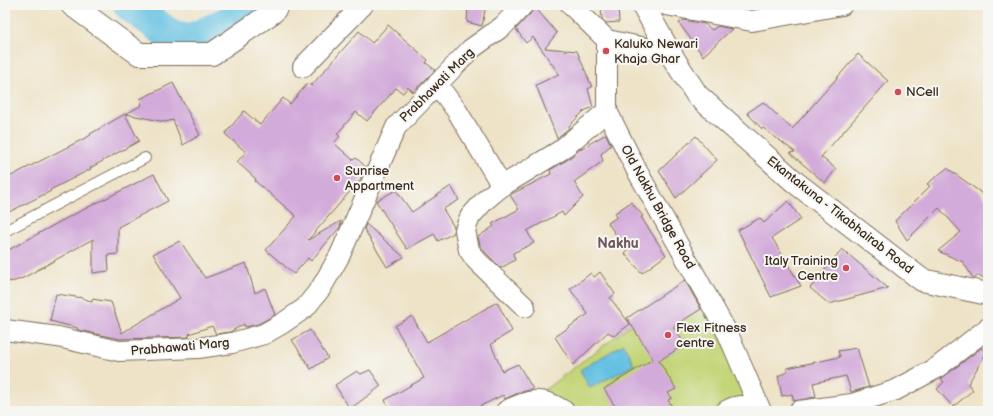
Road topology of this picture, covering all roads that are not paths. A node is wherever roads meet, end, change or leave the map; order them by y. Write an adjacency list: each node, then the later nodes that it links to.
1 (72, 5): 2 (main road)
2 (278, 5)
3 (363, 5): 11 (street)
4 (523, 5): 12 (street, Prabhawati Marg)
5 (571, 5): 9 (street)
6 (643, 5): 10 (main road, Ekantakuna - Tikabhairab Road)
7 (666, 5): 8 (street)
8 (842, 5)
9 (607, 40): 10 (street); 13 (street, Old Nakhu Bridge Road)
10 (670, 53): 17 (main road, Ekantakuna - Tikabhairab Road)
11 (303, 67)
12 (437, 84): 15 (street); 20 (street, Prabhawati Marg)
13 (607, 111): 15 (street); 24 (street, Old Nakhu Bridge Road)
14 (145, 158): 16 (lane)
15 (502, 186): 18 (street)
16 (5, 231)
17 (988, 294)
18 (525, 307)
19 (988, 328): 25 (street)
20 (5, 330)
21 (506, 411): 22 (street)
22 (564, 411)
23 (726, 411): 24 (street)
24 (761, 411)
25 (799, 411)

